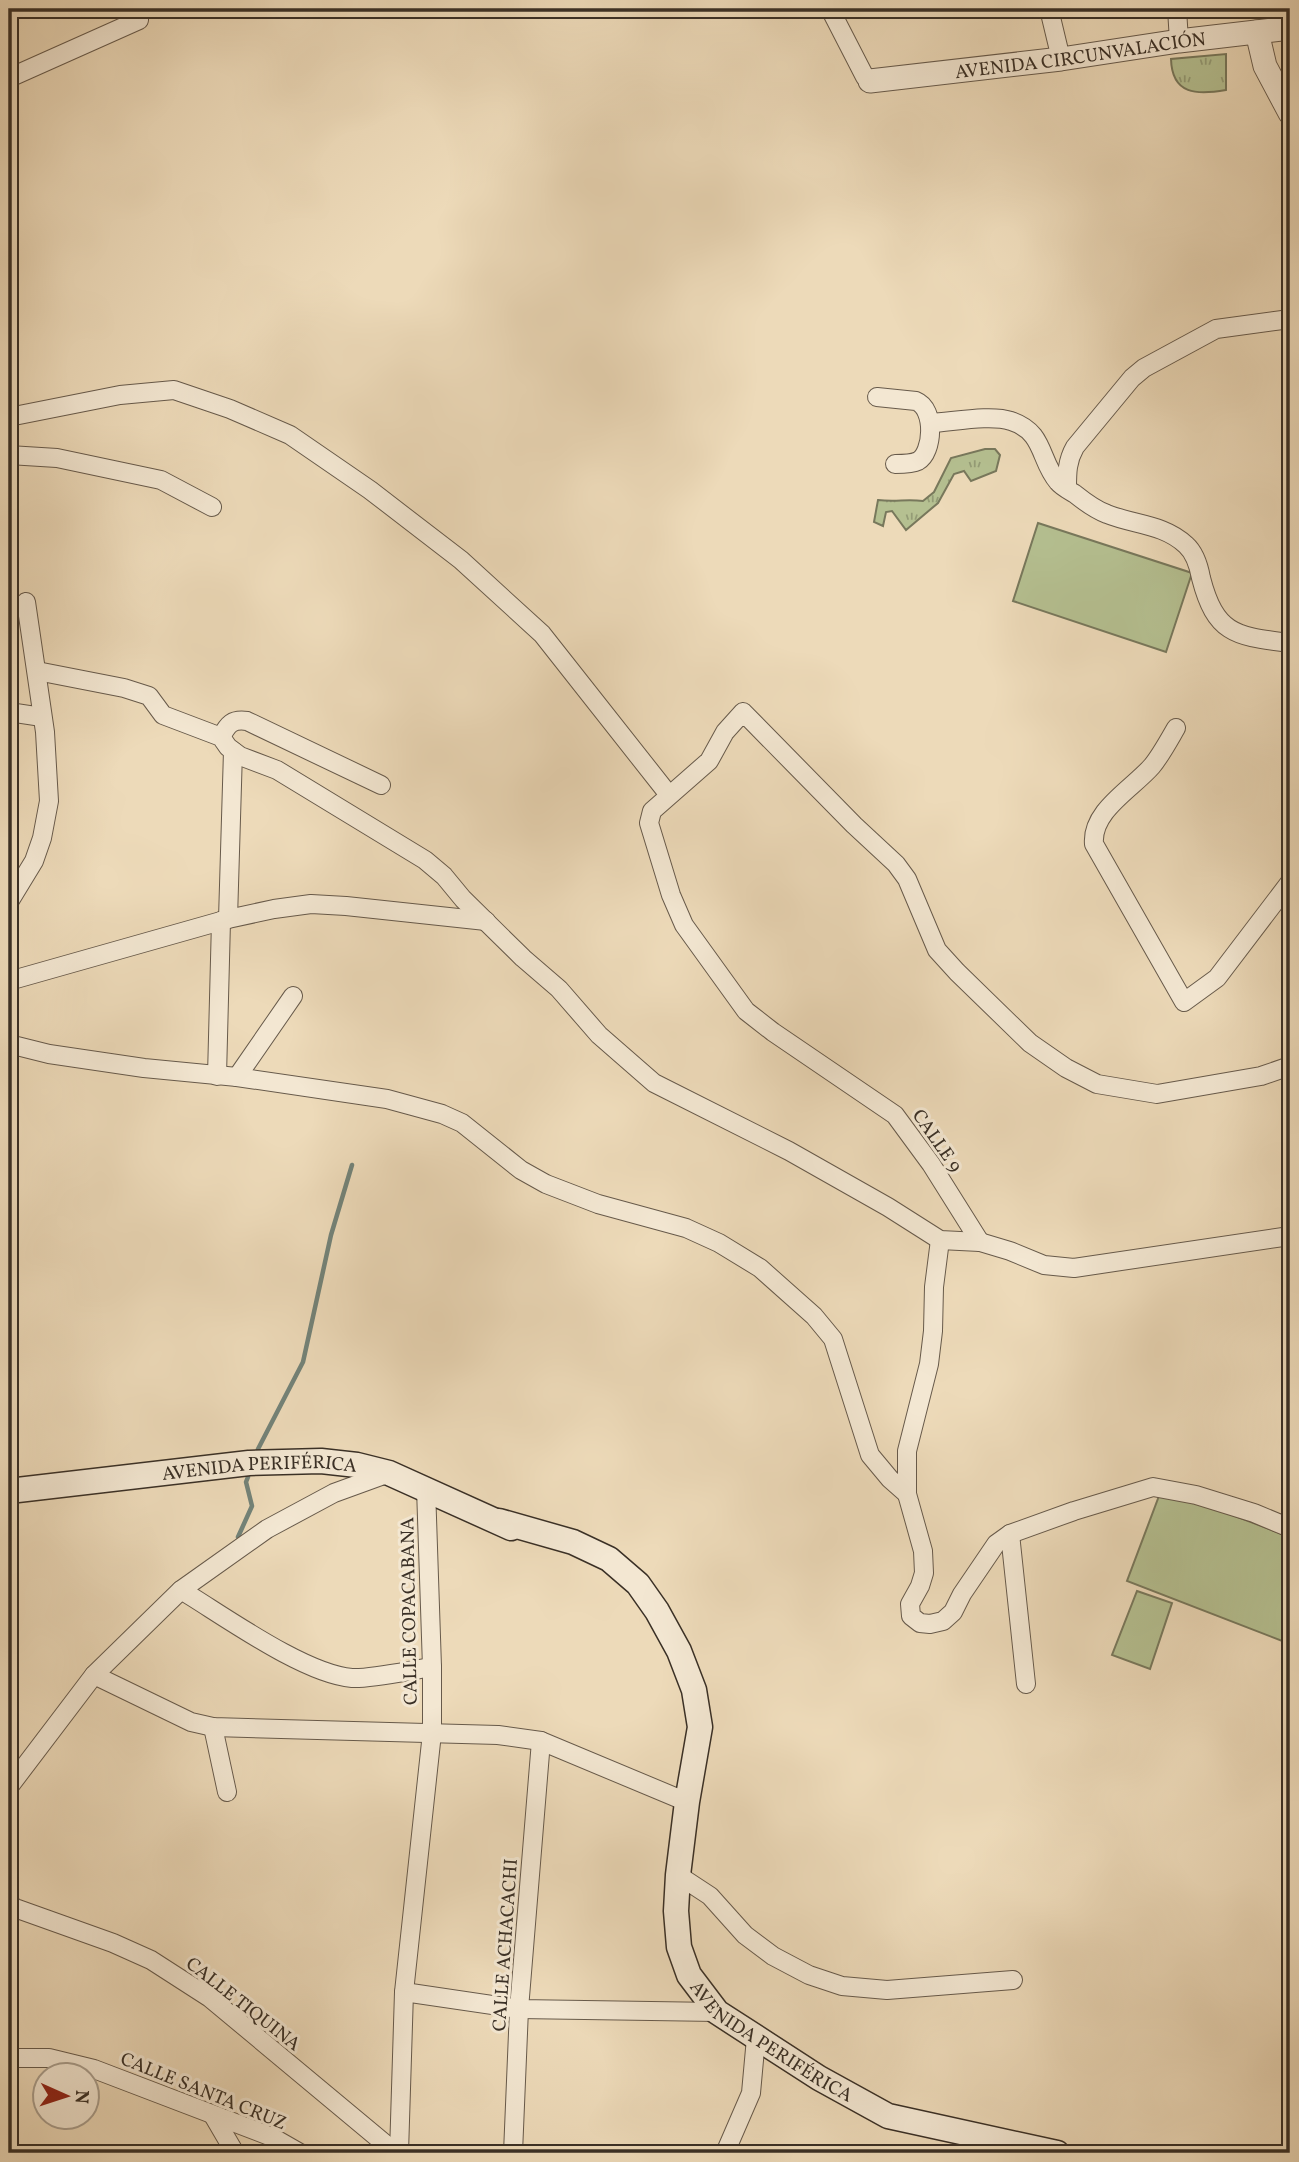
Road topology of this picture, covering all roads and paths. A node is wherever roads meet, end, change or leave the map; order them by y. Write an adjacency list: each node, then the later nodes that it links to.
1 (830, 9): 10 (street)
2 (1049, 9): 8 (street)
3 (1177, 9): 7 (street)
4 (138, 14): 9 (street)
5 (1290, 28): 6 (street, AVENIDA CIRCUNVALACIÓN)
6 (1257, 32): 7 (street, AVENIDA CIRCUNVALACIÓN); 11 (street)
7 (1179, 41): 8 (street, AVENIDA CIRCUNVALACIÓN)
8 (1061, 59): 10 (street, AVENIDA CIRCUNVALACIÓN)
9 (9, 78)
10 (870, 81)
11 (1290, 113)
12 (1290, 319): 18 (street)
13 (877, 397): 15 (street)
14 (9, 417): 29 (street)
15 (931, 424): 17 (street); 18 (street)
16 (9, 455): 19 (street)
17 (895, 464)
18 (1067, 488): 21 (street)
19 (212, 507)
20 (26, 602): 22 (street)
21 (1290, 643)
22 (37, 671): 24 (street); 26 (street)
23 (9, 712): 24 (street)
24 (42, 717): 31 (street)
25 (1176, 728): 30 (street)
26 (221, 737): 27 (street); 28 (street)
27 (233, 751): 32 (street); 33 (street)
28 (382, 785)
29 (669, 795): 37 (street); 42 (street, CALLE 9)
30 (1290, 882)
31 (10, 896)
32 (225, 920): 33 (street); 34 (street); 38 (street)
33 (486, 921): 41 (street)
34 (9, 981)
35 (293, 996): 39 (street)
36 (9, 1044): 38 (street)
37 (1290, 1066)
38 (217, 1076): 39 (street)
39 (237, 1077): 46 (street)
40 (1290, 1236): 42 (street)
41 (940, 1240): 42 (street); 46 (street)
42 (980, 1242)
43 (389, 1474): 44 (main road, AVENIDA PERIFÉRICA); 45 (main road, AVENIDA PERIFÉRICA); 49 (street)
44 (426, 1488): 50 (street, CALLE COPACABANA); 58 (main road, AVENIDA PERIFÉRICA)
45 (9, 1491)
46 (907, 1494): 48 (street)
47 (1290, 1528): 48 (street)
48 (1010, 1534): 52 (street)
49 (181, 1590): 50 (street); 51 (street)
50 (432, 1667): 54 (street, CALLE COPACABANA)
51 (94, 1675): 53 (street); 56 (street)
52 (1026, 1684)
53 (213, 1727): 54 (street); 57 (street)
54 (432, 1734): 55 (street); 62 (street, CALLE COPACABANA)
55 (541, 1741): 58 (street); 63 (street, CALLE ACHACACHI)
56 (9, 1787)
57 (227, 1792)
58 (687, 1802): 59 (main road, AVENIDA PERIFÉRICA)
59 (678, 1875): 61 (street); 64 (main road, AVENIDA PERIFÉRICA)
60 (9, 1903): 70 (street, CALLE TIQUINA)
61 (1013, 1980)
62 (404, 1992): 63 (street); 70 (street, CALLE COPACABANA)
63 (519, 2009): 64 (street); 71 (street, CALLE ACHACACHI)
64 (716, 2012): 65 (main road, AVENIDA PERIFÉRICA)
65 (756, 2038): 72 (street); 73 (main road, AVENIDA PERIFÉRICA)
66 (9, 2058): 67 (street, CALLE SANTA CRUZ)
67 (214, 2117): 68 (street); 69 (street, CALLE SANTA CRUZ)
68 (235, 2153)
69 (300, 2153)
70 (397, 2153)
71 (513, 2153)
72 (726, 2153)
73 (1057, 2153)

